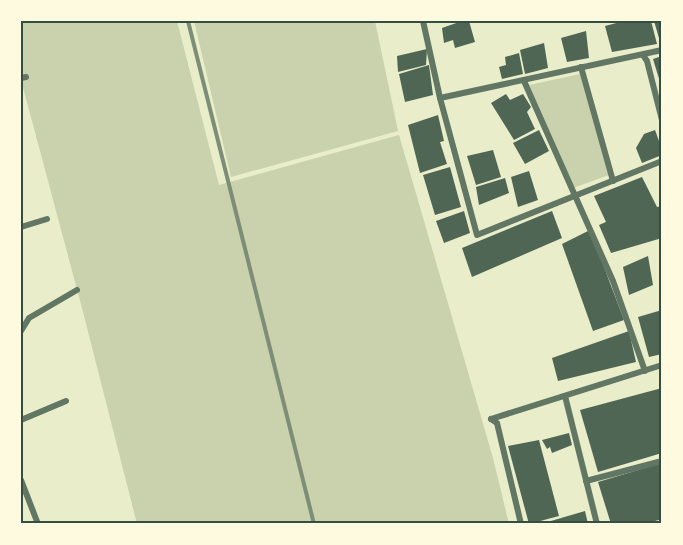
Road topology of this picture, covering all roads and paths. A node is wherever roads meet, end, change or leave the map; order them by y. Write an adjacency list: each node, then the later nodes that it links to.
1 (423, 21): 6 (street)
2 (662, 50): 3 (street)
3 (643, 55): 4 (street); 7 (street)
4 (581, 68): 5 (street); 9 (street)
5 (524, 81): 6 (street); 10 (street)
6 (440, 98): 10 (street)
7 (662, 120)
8 (662, 161): 9 (street)
9 (613, 181): 10 (street)
10 (575, 195): 16 (street)
11 (47, 219): 12 (street)
12 (21, 227)
13 (77, 290): 14 (street)
14 (21, 331)
15 (662, 365): 16 (street)
16 (645, 371): 17 (street)
17 (566, 396): 22 (street); 24 (street)
18 (66, 401): 19 (street)
19 (21, 420)
20 (662, 461): 22 (street)
21 (21, 480): 23 (street)
22 (586, 481): 25 (street)
23 (38, 524)
24 (521, 524)
25 (597, 524)

